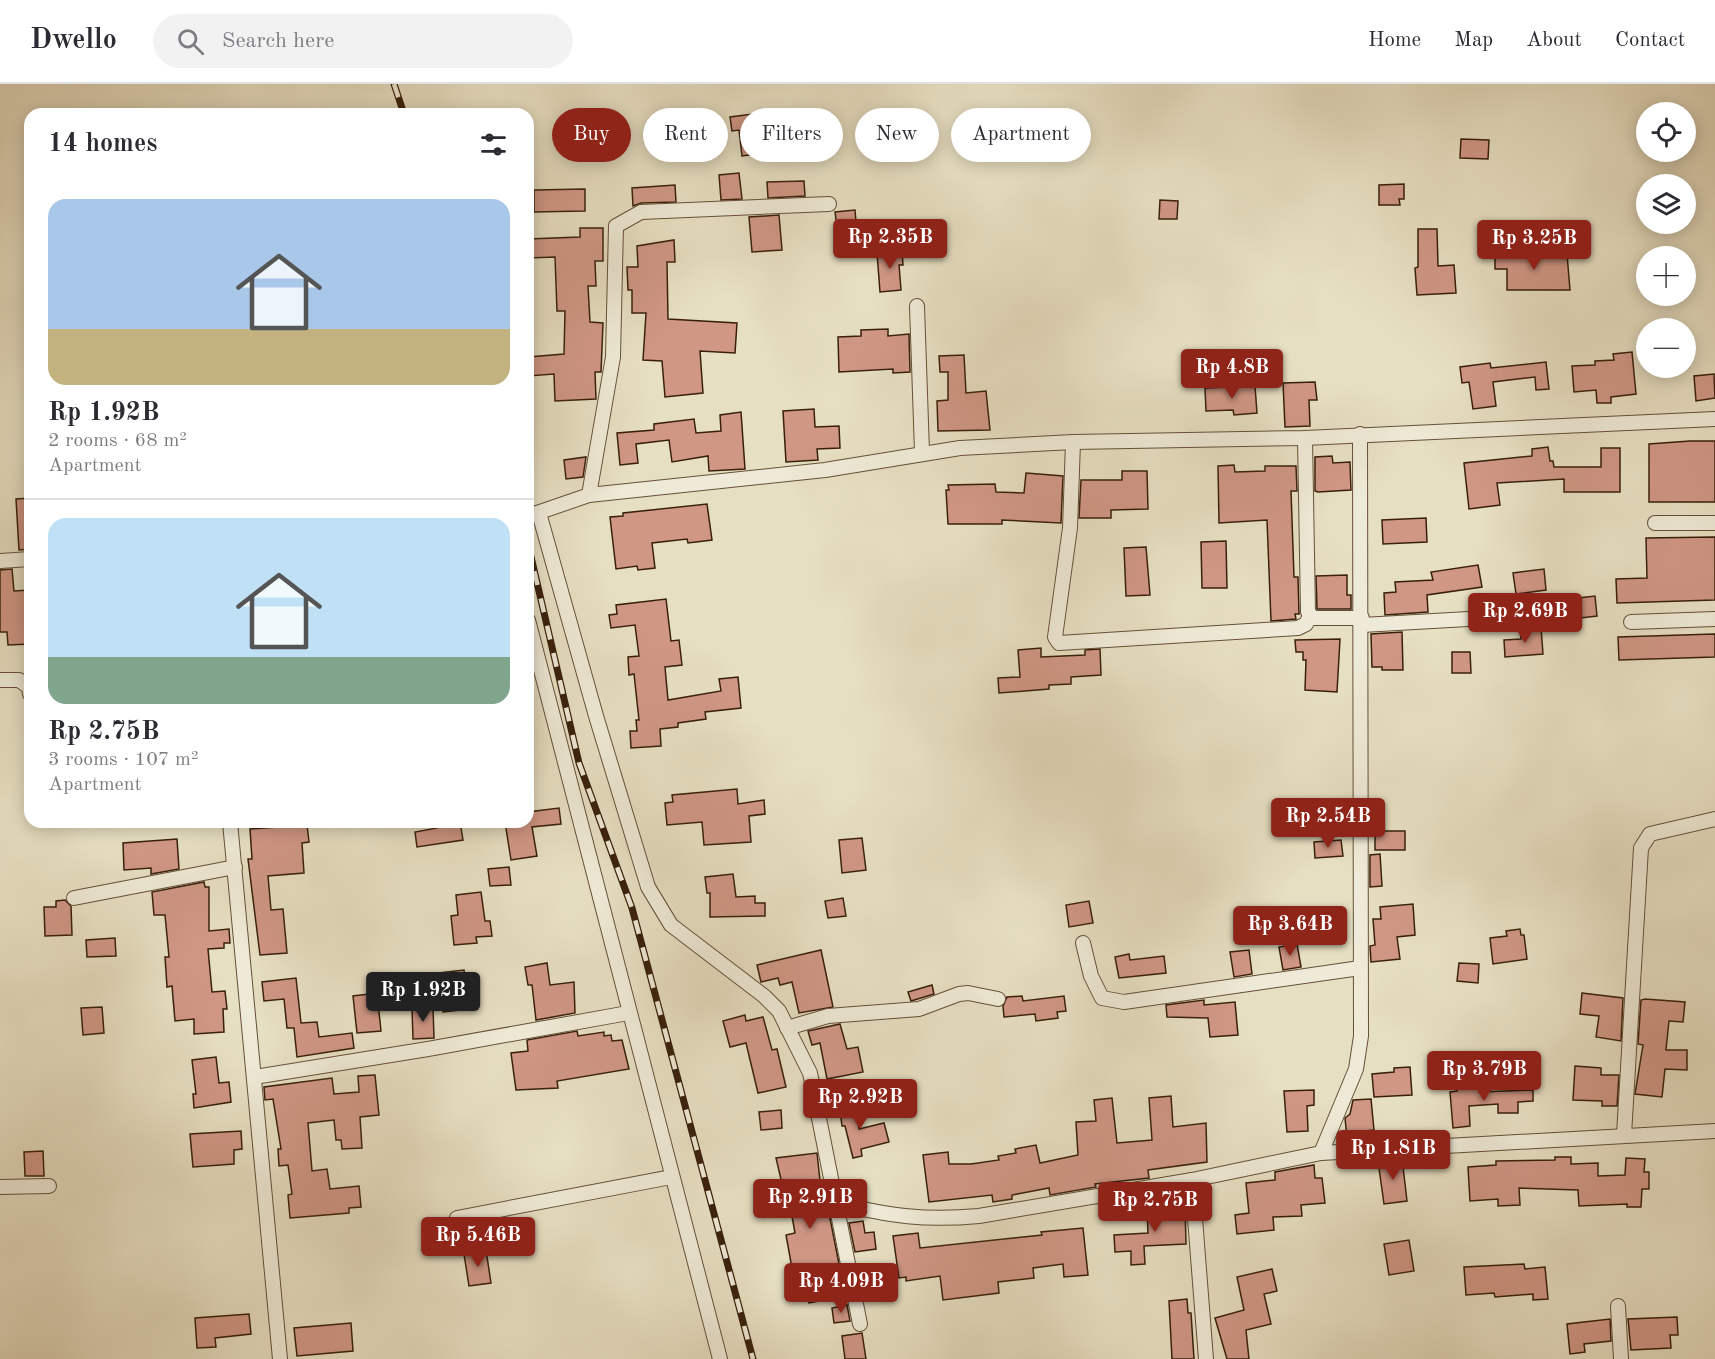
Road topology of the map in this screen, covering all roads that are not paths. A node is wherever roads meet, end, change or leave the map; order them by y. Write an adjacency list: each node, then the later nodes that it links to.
1 (829, 204): 8 (street)
2 (917, 306): 7 (street)
3 (1715, 419): 4 (street)
4 (1360, 434): 5 (street); 17 (street)
5 (1305, 438): 6 (street); 15 (street)
6 (1073, 442): 7 (street); 15 (street)
7 (922, 452): 8 (street)
8 (589, 495): 9 (street)
9 (534, 514): 30 (street)
10 (1654, 523): 11 (street)
11 (1715, 523)
12 (24, 559): 13 (street)
13 (0, 561)
14 (1540, 615): 17 (street)
15 (1310, 616): 17 (street)
16 (1715, 619): 18 (street)
17 (1362, 622): 27 (street)
18 (1630, 622)
19 (534, 642): 29 (street)
20 (0, 680): 21 (street)
21 (24, 684)
22 (1715, 819): 33 (street)
23 (231, 828): 24 (street)
24 (235, 867): 25 (street); 31 (street)
25 (74, 898)
26 (1083, 943): 27 (street)
27 (1360, 968): 34 (street)
28 (998, 999): 30 (street)
29 (628, 1013): 31 (street); 35 (street)
30 (788, 1028): 39 (street)
31 (254, 1077): 43 (street)
32 (1715, 1131): 33 (street)
33 (1624, 1136): 34 (street)
34 (1321, 1153): 36 (street)
35 (671, 1177): 40 (street); 44 (street)
36 (1192, 1180): 39 (street); 45 (street)
37 (49, 1186): 38 (street)
38 (0, 1187)
39 (837, 1203): 42 (street)
40 (457, 1218)
41 (1618, 1306): 46 (street)
42 (860, 1324)
43 (280, 1359)
44 (720, 1359)
45 (1206, 1359)
46 (1621, 1359)

